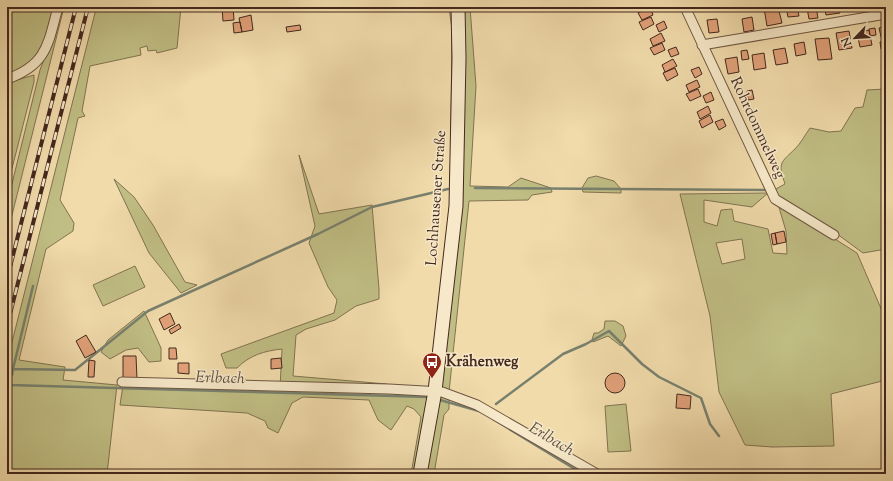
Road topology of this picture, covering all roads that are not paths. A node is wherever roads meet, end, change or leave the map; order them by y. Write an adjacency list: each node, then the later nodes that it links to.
1 (58, 7): 6 (street)
2 (458, 7): 9 (main road, Lochhausener Straße)
3 (685, 7): 5 (street, Rohrdommelweg)
4 (886, 14): 5 (street)
5 (702, 45): 7 (street, Rohrdommelweg)
6 (7, 79)
7 (834, 235)
8 (122, 382): 9 (street)
9 (435, 391): 10 (main road, Lochhausener Straße); 11 (street)
10 (420, 474)
11 (597, 474)

